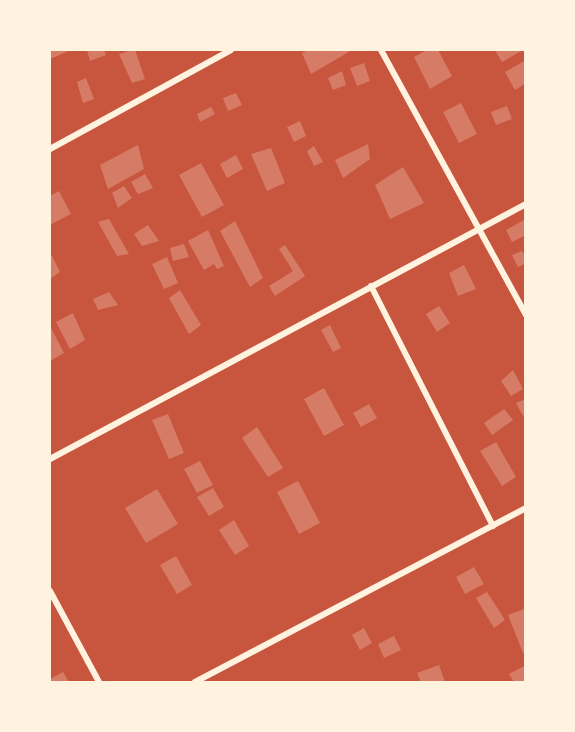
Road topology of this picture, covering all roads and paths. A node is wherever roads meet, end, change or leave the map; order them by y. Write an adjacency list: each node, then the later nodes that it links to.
1 (231, 50): 3 (street)
2 (381, 50): 5 (street)
3 (50, 149)
4 (525, 204): 5 (street)
5 (479, 228): 6 (street); 7 (street)
6 (371, 286): 8 (street); 10 (street)
7 (525, 315)
8 (50, 459)
9 (525, 508): 10 (street)
10 (494, 526): 13 (street)
11 (50, 591): 12 (street)
12 (99, 682)
13 (195, 682)

